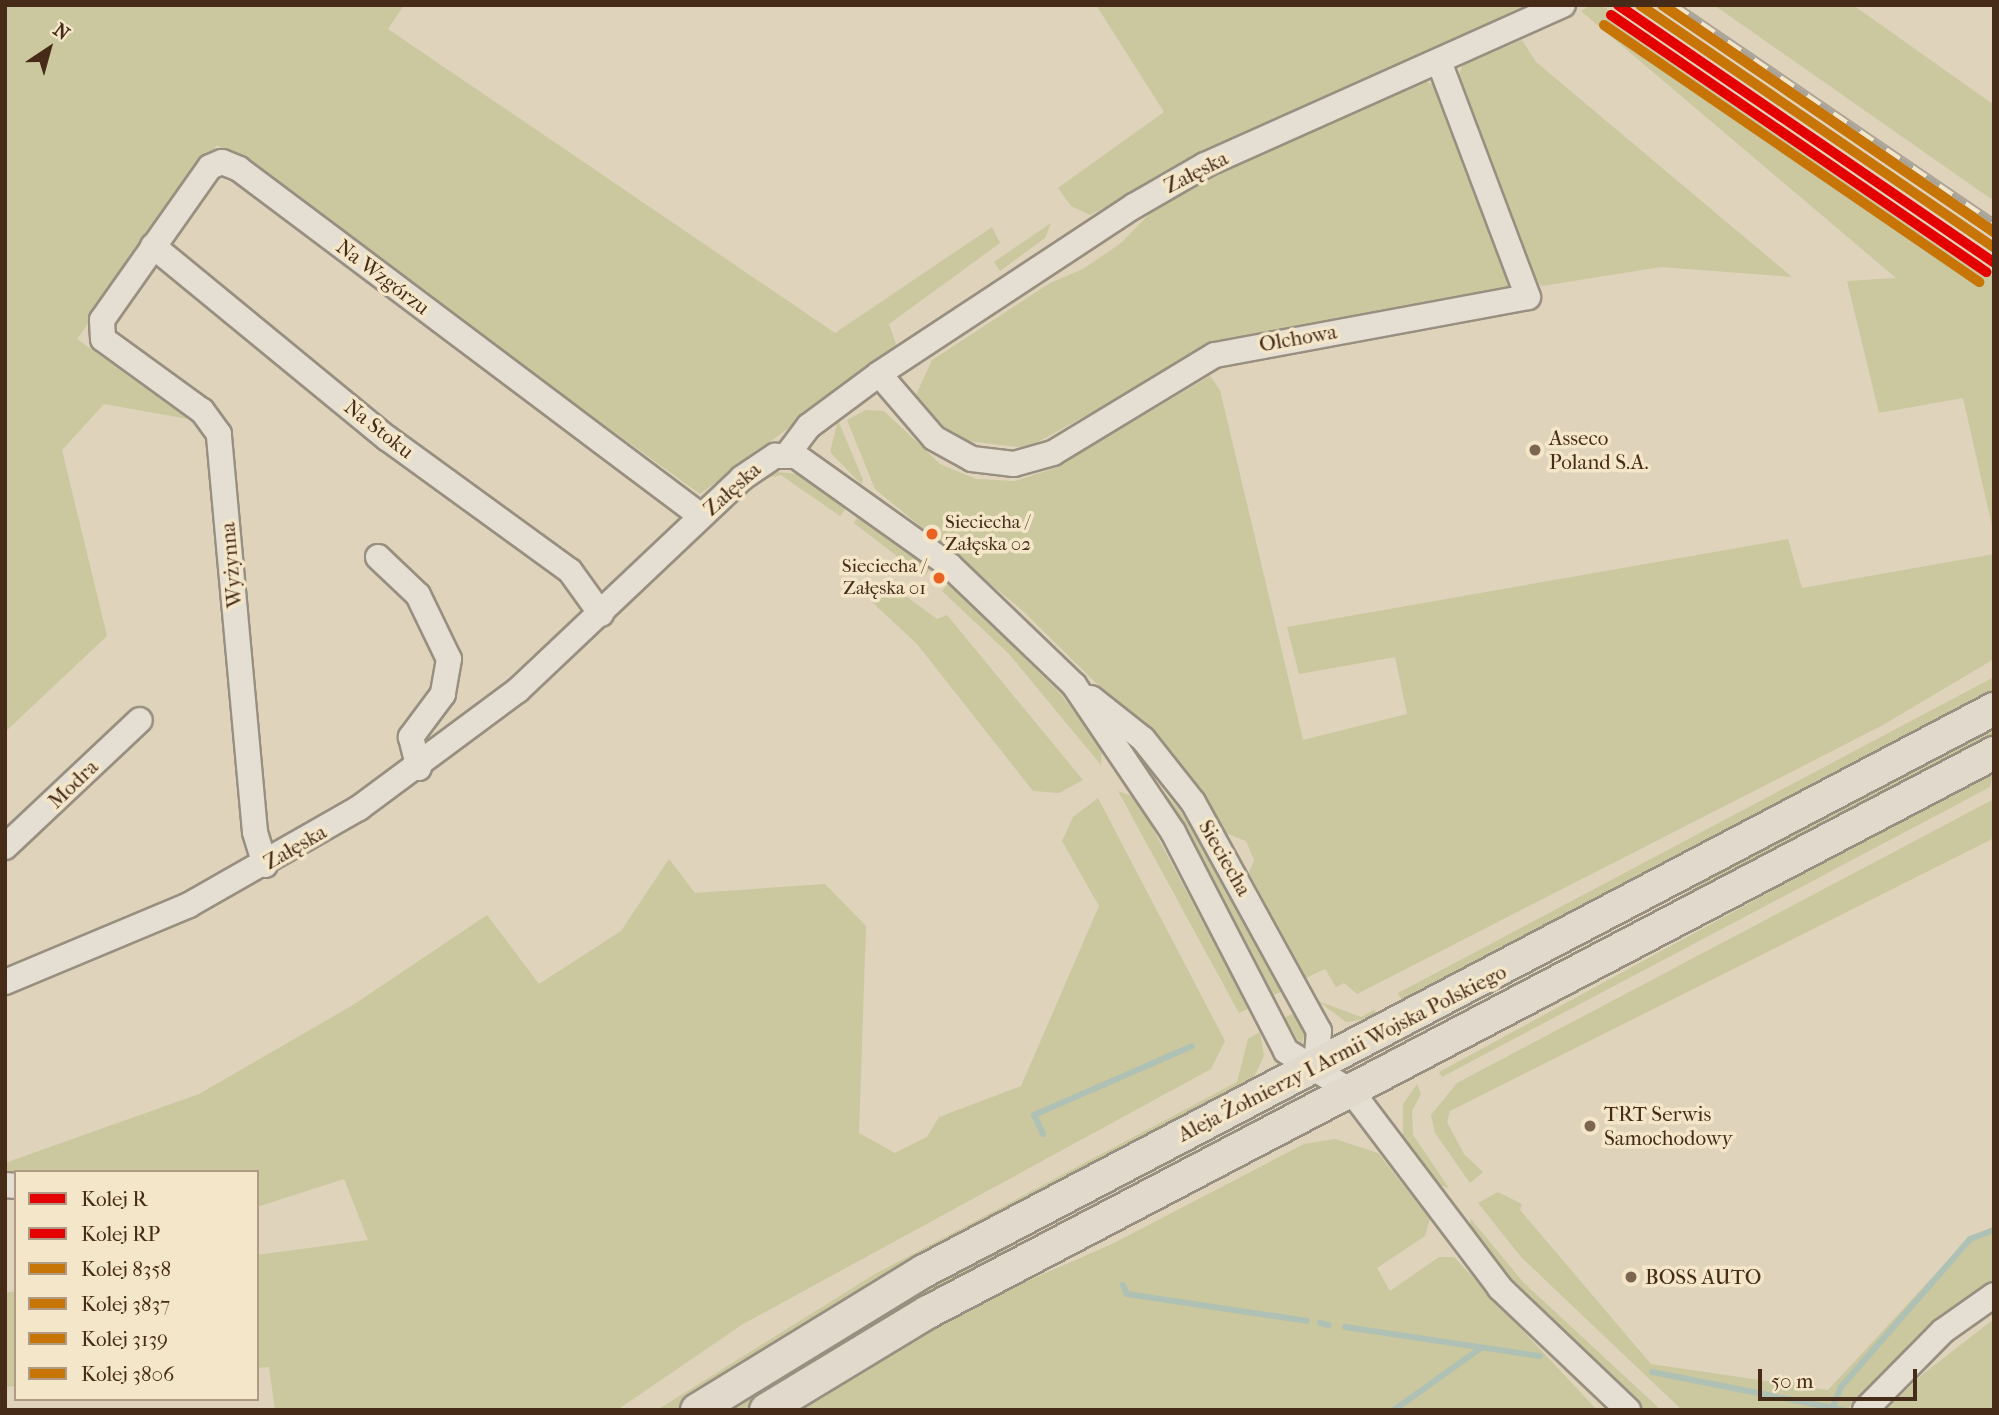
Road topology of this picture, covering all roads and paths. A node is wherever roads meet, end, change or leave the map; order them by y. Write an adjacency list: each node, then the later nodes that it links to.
1 (1563, 5): 2 (street, Załęska)
2 (1439, 61): 5 (street, Załęska); 5 (street, Olchowa)
3 (153, 246): 4 (street, Na Wzgórzu); 7 (street, Na Wzgórzu); 9 (street, Na Stoku)
4 (102, 320): 16 (street, Wyżynna)
5 (879, 374): 6 (street, Załęska)
6 (787, 455): 7 (street, Załęska); 10 (street, Sieciecha)
7 (701, 516): 9 (street, Załęska)
8 (378, 557): 14 (street)
9 (601, 614): 14 (street, Załęska)
10 (1074, 685): 18 (street, Sieciecha); 18 (street, Sieciecha)
11 (1994, 709): 18 (main road, Aleja Żołnierzy I Armii Wojska Polskiego)
12 (140, 720): 15 (street, Modra)
13 (1994, 753): 19 (main road, Aleja Żołnierzy I Armii Wojska Polskiego)
14 (419, 768): 16 (street, Załęska)
15 (5, 847)
16 (265, 865): 17 (street, Załęska)
17 (5, 982)
18 (1315, 1067): 19 (street, Sieciecha); 21 (main road, Aleja Żołnierzy I Armii Wojska Polskiego)
19 (1352, 1092): 22 (main road, Aleja Żołnierzy I Armii Wojska Polskiego); 23 (street, Sieciecha)
20 (1994, 1295): 24 (street)
21 (696, 1410)
22 (766, 1410)
23 (1628, 1410)
24 (1865, 1410)

